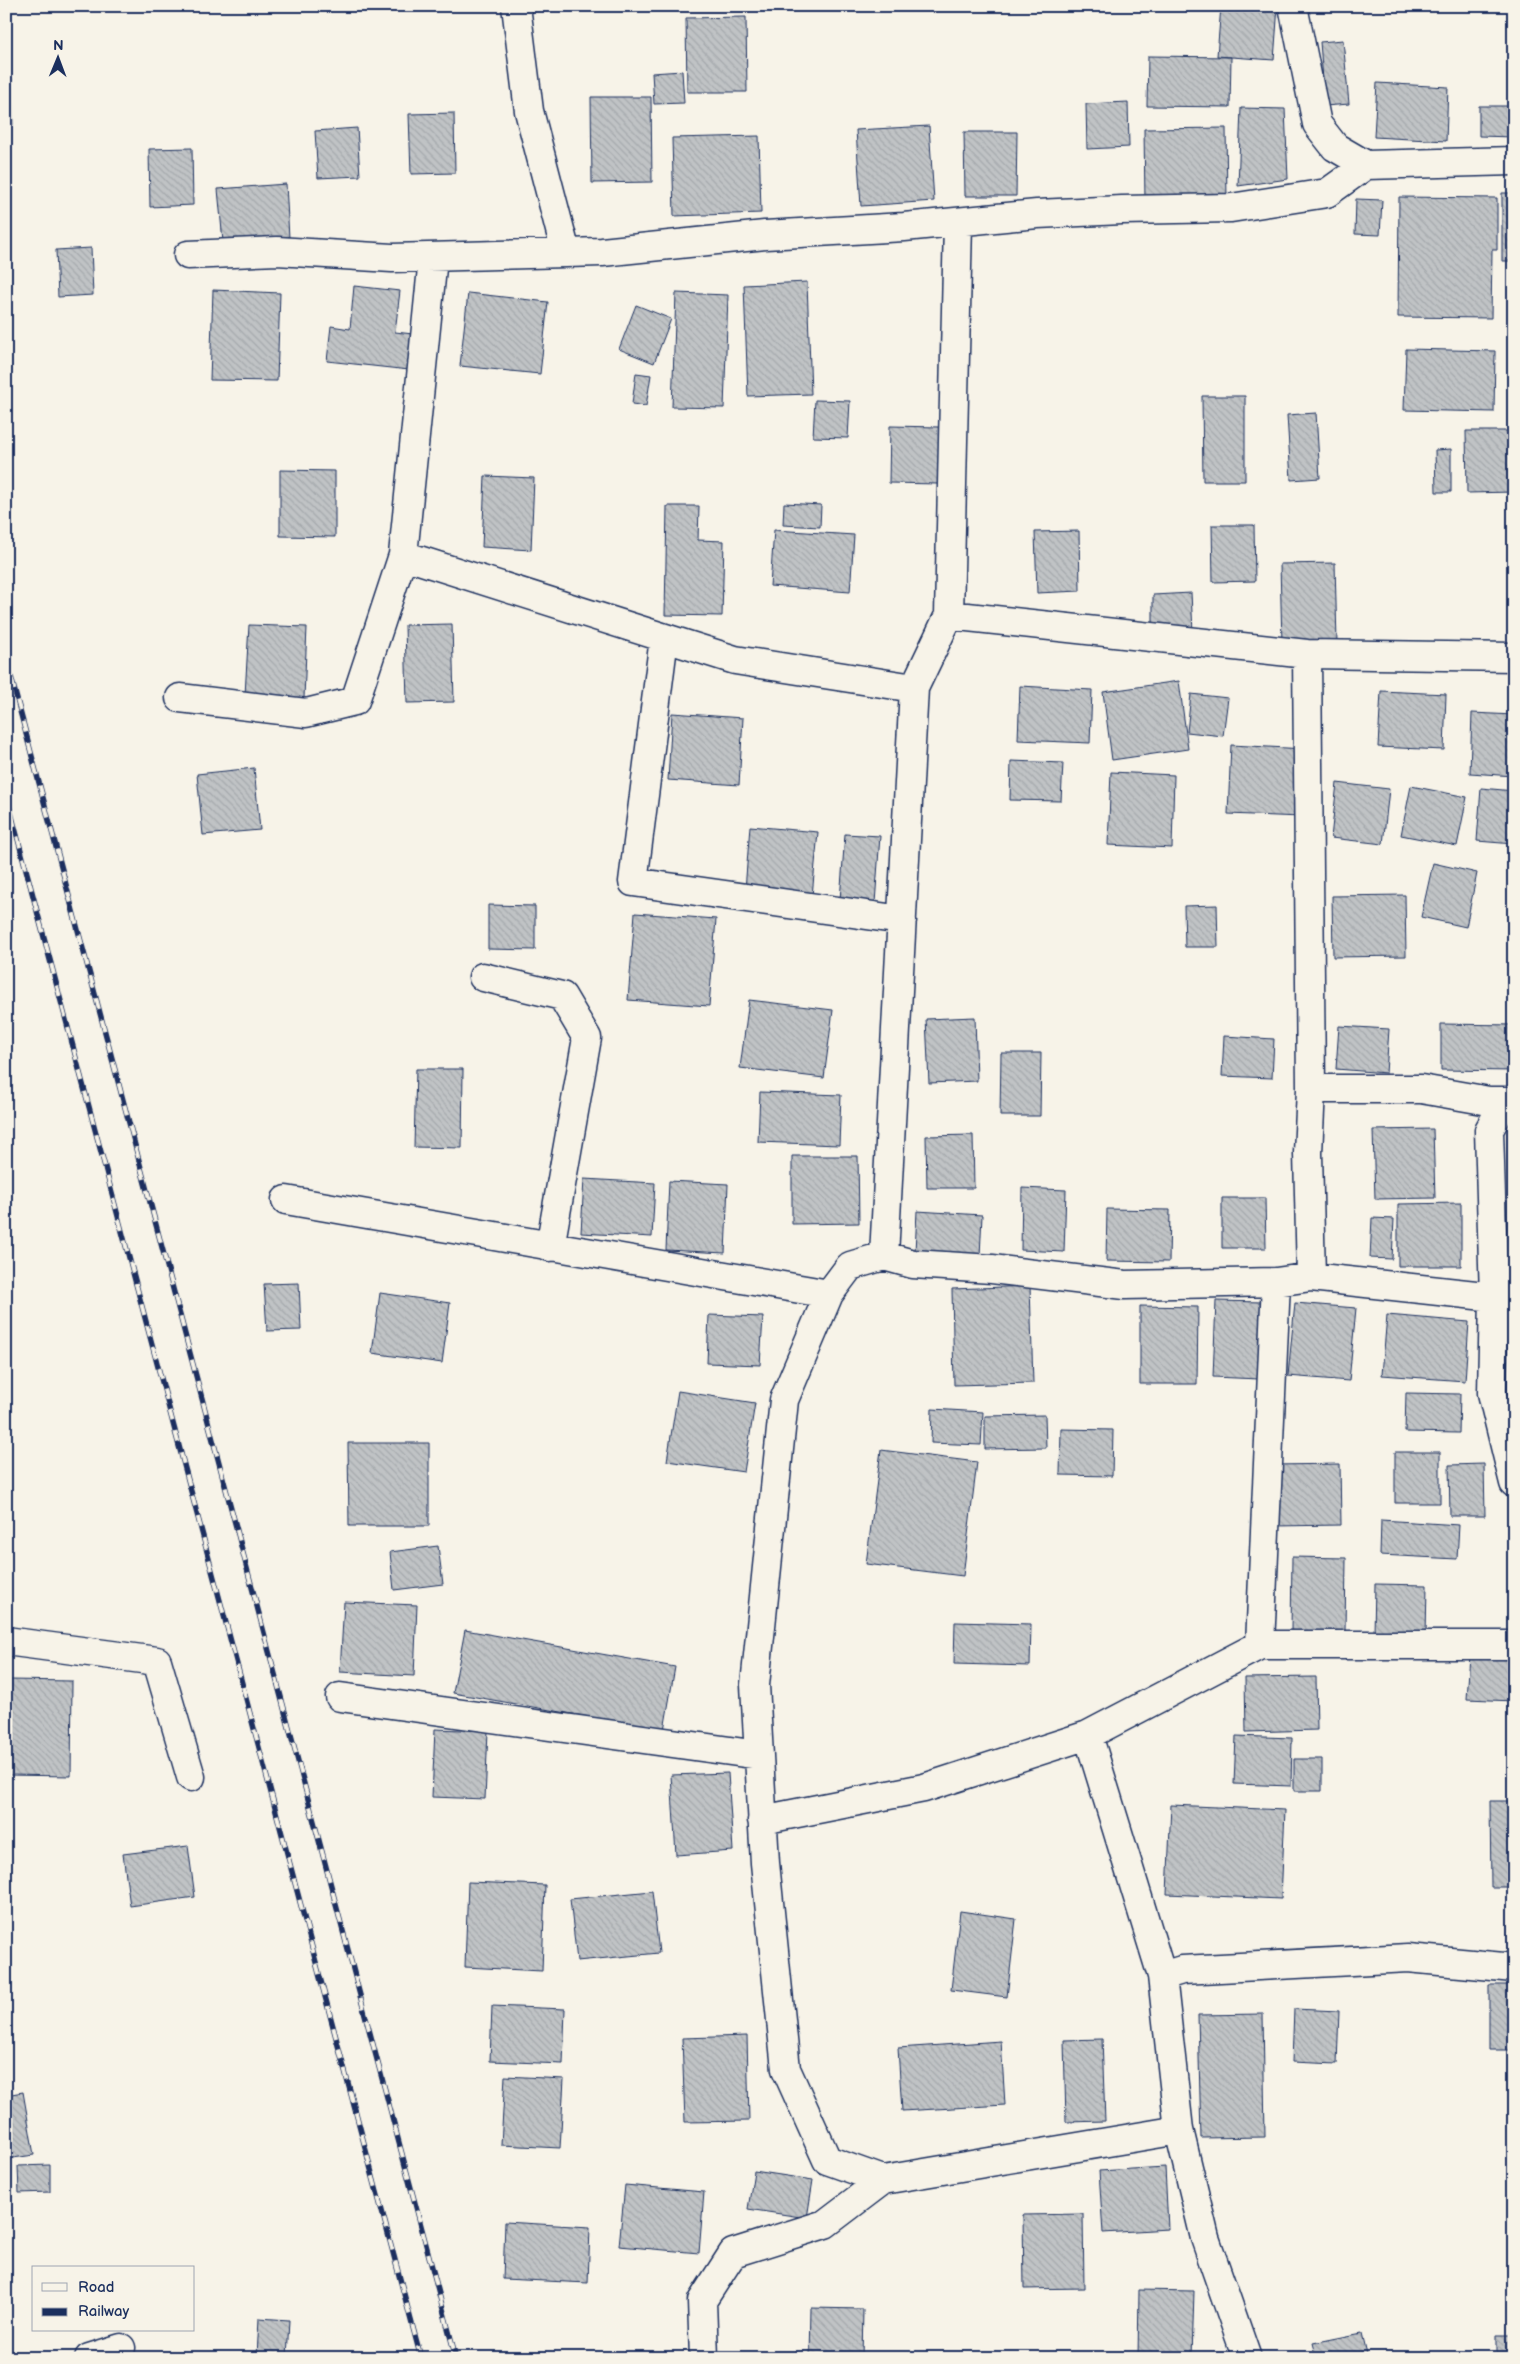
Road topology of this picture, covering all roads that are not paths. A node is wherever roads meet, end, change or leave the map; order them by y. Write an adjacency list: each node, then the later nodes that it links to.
1 (516, 6): 6 (street)
2 (1293, 6): 4 (street)
3 (1514, 161): 4 (street)
4 (1366, 165): 5 (street)
5 (958, 222): 6 (street); 10 (street)
6 (566, 253): 8 (street)
7 (188, 255): 8 (street)
8 (434, 258): 9 (street)
9 (403, 555): 11 (street); 15 (street)
10 (948, 614): 12 (street); 14 (street)
11 (664, 638): 14 (street); 16 (street)
12 (1306, 654): 13 (street); 18 (street)
13 (1514, 657)
14 (914, 688): 16 (street)
15 (180, 698)
16 (902, 920): 22 (street)
17 (483, 977): 21 (street)
18 (1312, 1089): 19 (street); 23 (street)
19 (1501, 1101): 26 (street)
20 (286, 1200): 21 (street)
21 (550, 1247): 25 (street)
22 (884, 1256): 24 (street); 25 (street)
23 (1311, 1277): 24 (street); 26 (street)
24 (1276, 1282): 29 (street)
25 (828, 1294): 33 (street)
26 (1494, 1297): 27 (street)
27 (1514, 1482)
28 (6, 1640): 34 (street)
29 (1260, 1645): 30 (street); 32 (street)
30 (1514, 1646)
31 (340, 1697): 33 (street)
32 (1088, 1735): 35 (street); 37 (street)
33 (759, 1755): 35 (street)
34 (191, 1777)
35 (762, 1820): 39 (street)
36 (1514, 1968): 37 (street)
37 (1162, 1976): 38 (street)
38 (1179, 2130): 39 (street); 43 (street)
39 (883, 2180): 42 (street)
40 (121, 2348): 41 (street)
41 (89, 2358)
42 (704, 2358)
43 (1247, 2358)

